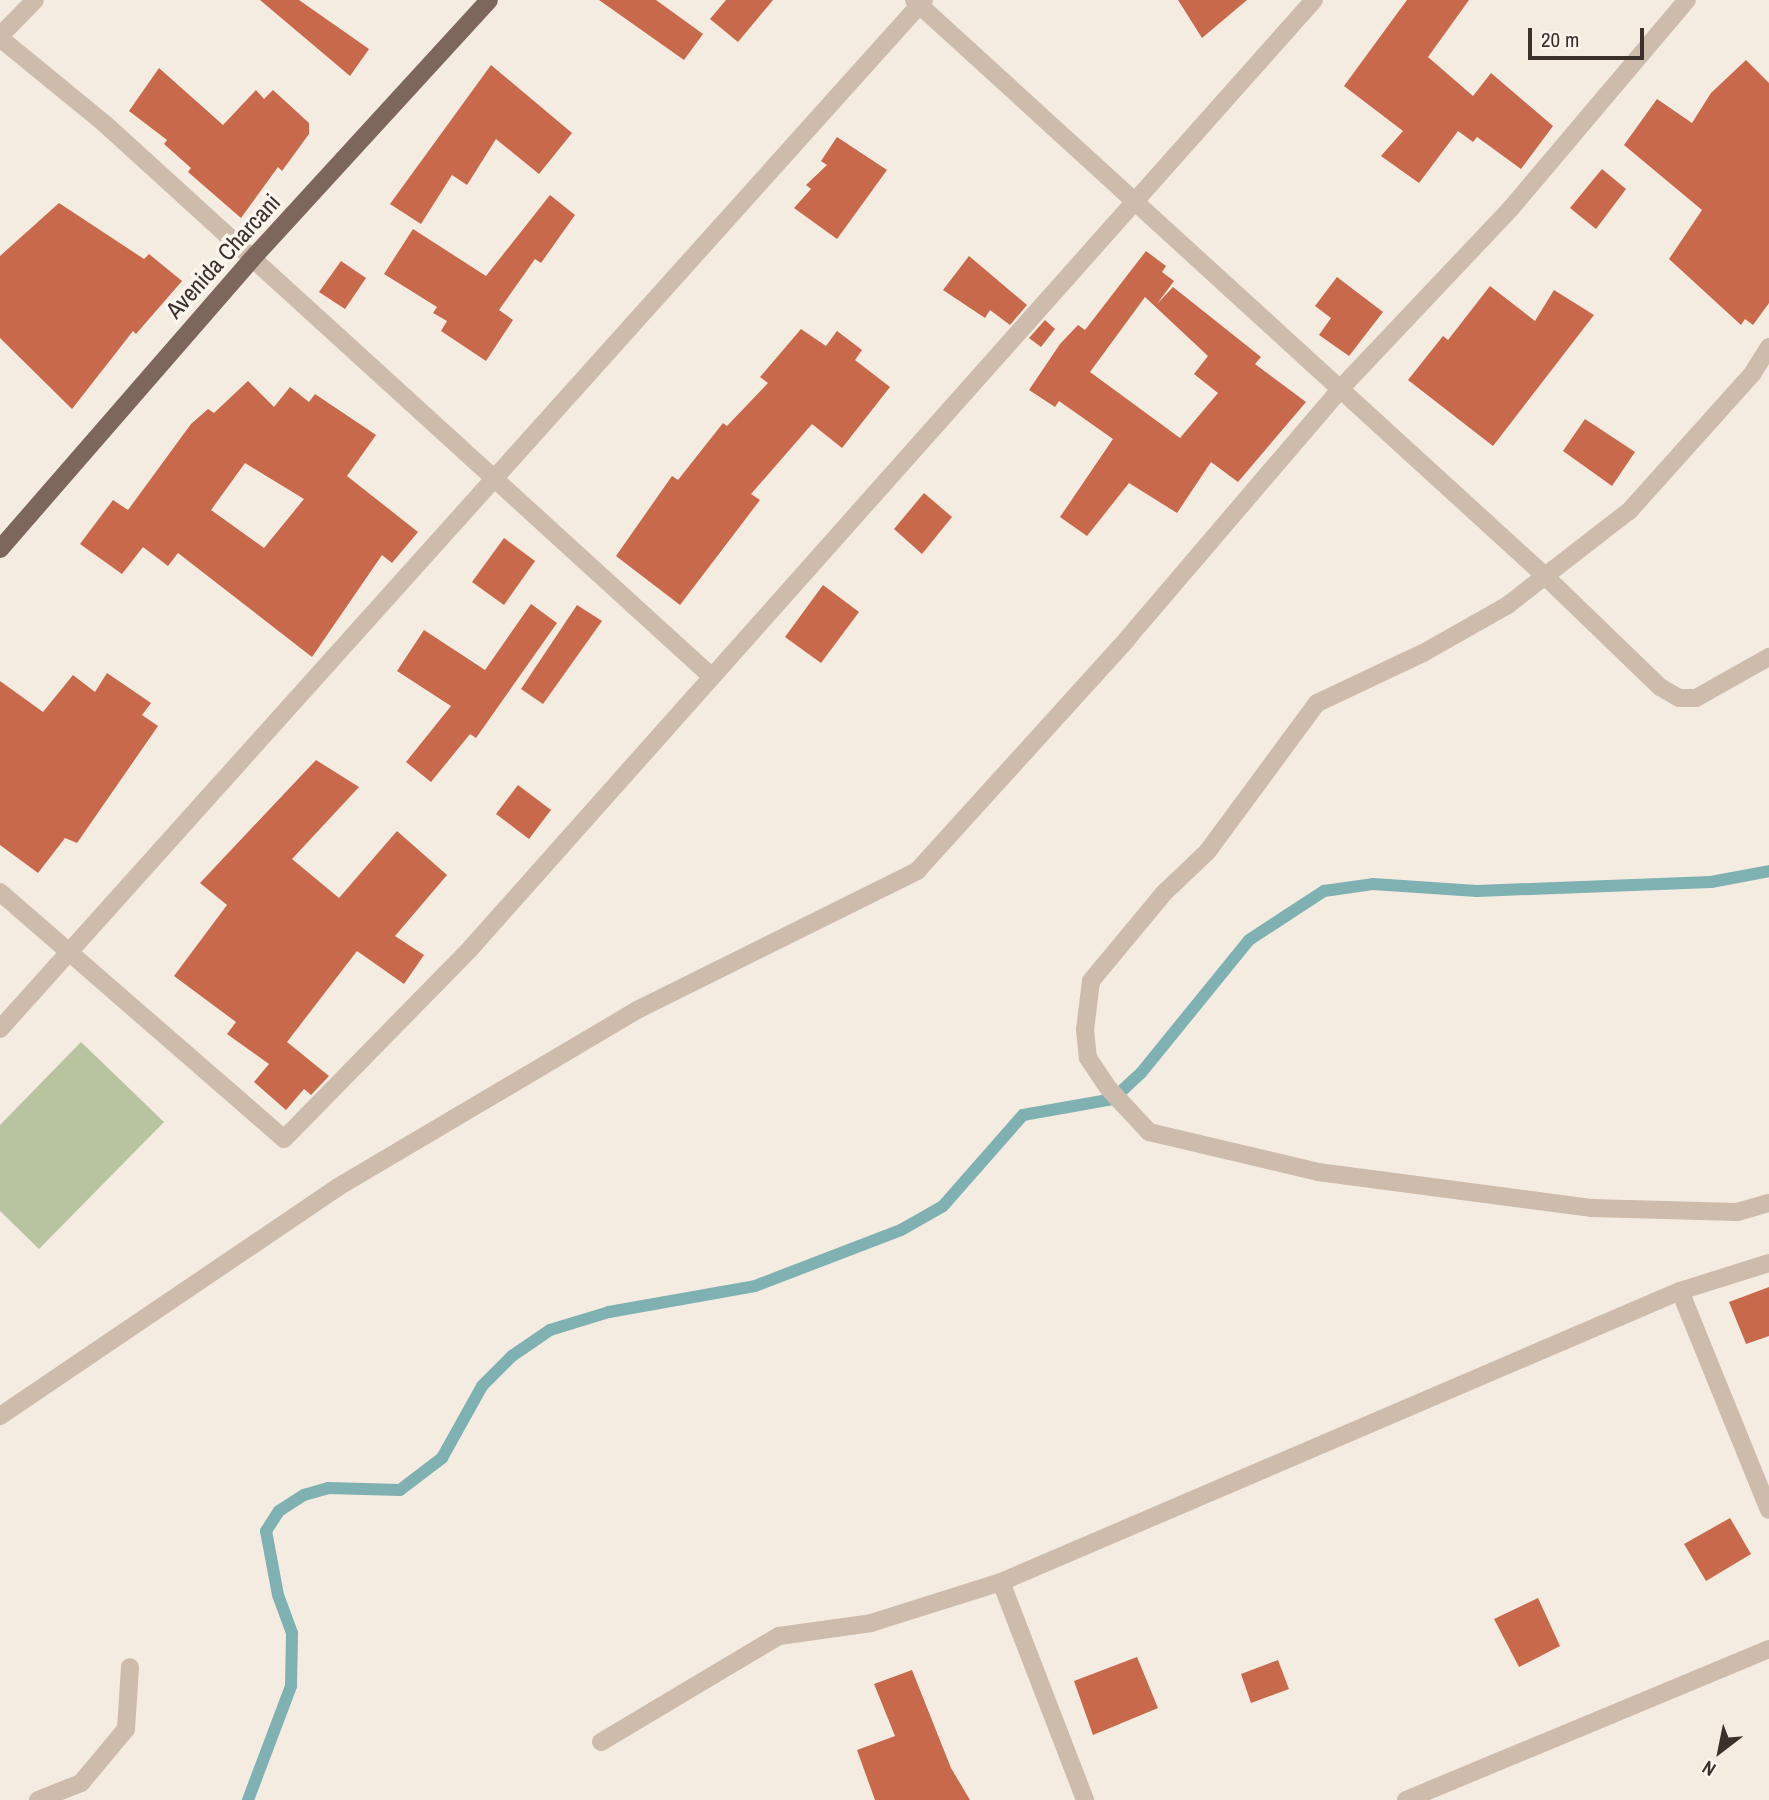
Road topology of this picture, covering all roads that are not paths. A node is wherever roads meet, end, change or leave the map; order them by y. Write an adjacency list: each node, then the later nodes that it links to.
1 (34, 0): 6 (street)
2 (489, 0): 8 (main road, Avenida Charcani)
3 (1314, 0): 7 (street)
4 (1687, 0): 10 (street)
5 (919, 2): 7 (street); 11 (street)
6 (0, 37): 8 (street)
7 (1133, 199): 10 (street); 15 (street)
8 (251, 260): 11 (street); 12 (main road, Avenida Charcani)
9 (1769, 347): 13 (street)
10 (1341, 388): 13 (street); 22 (street)
11 (495, 477): 15 (street); 17 (street)
12 (0, 550)
13 (1545, 576): 14 (street); 19 (street)
14 (1769, 657)
15 (710, 675): 17 (street)
16 (0, 892): 17 (street)
17 (69, 953): 18 (street)
18 (0, 1029)
19 (1769, 1203)
20 (1769, 1263): 21 (street)
21 (1680, 1291): 23 (street); 24 (street)
22 (0, 1416)
23 (1769, 1510)
24 (1001, 1582): 27 (street); 29 (street)
25 (1769, 1649): 30 (street)
26 (130, 1667): 28 (street)
27 (601, 1742)
28 (38, 1800)
29 (1085, 1800)
30 (1406, 1800)

